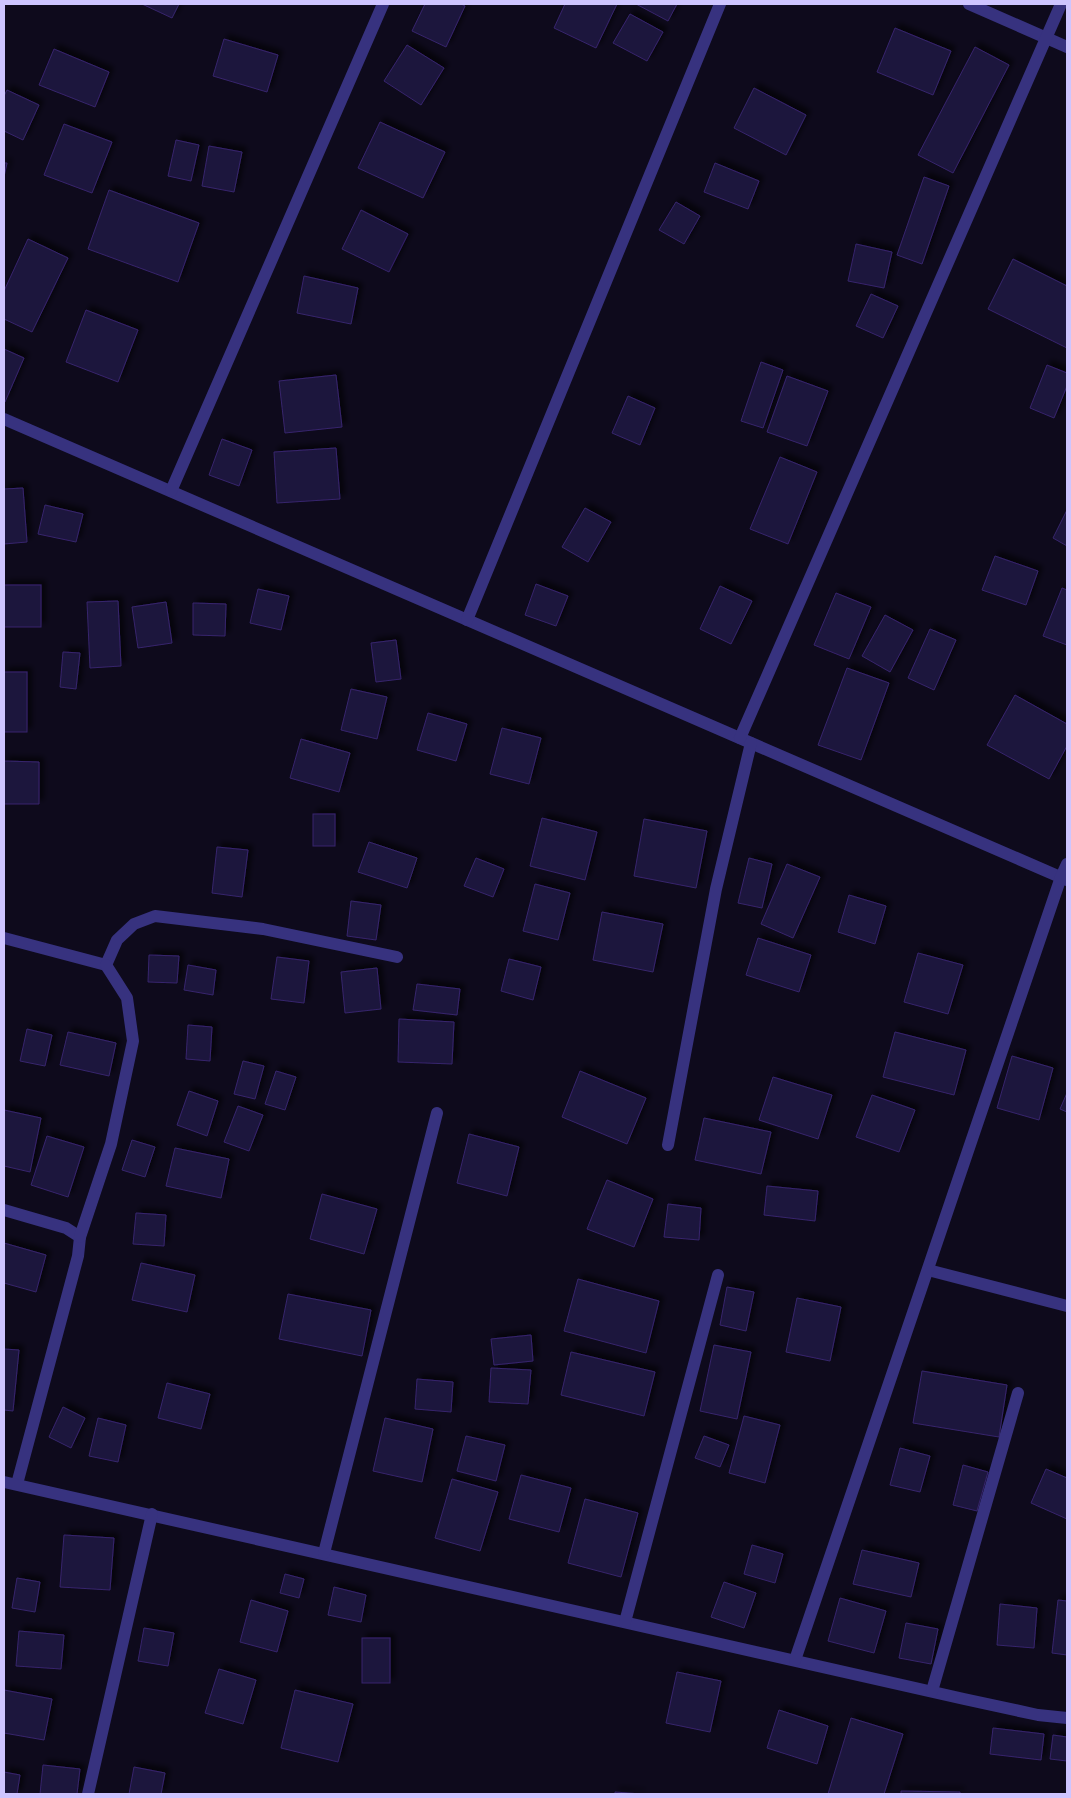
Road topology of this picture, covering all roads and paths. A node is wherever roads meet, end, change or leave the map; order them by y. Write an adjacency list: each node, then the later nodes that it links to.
1 (383, 4): 8 (street)
2 (720, 4): 9 (street)
3 (969, 4): 5 (street)
4 (1061, 4): 5 (street)
5 (1046, 38): 6 (street); 10 (street)
6 (1067, 47)
7 (4, 419): 8 (street)
8 (171, 491): 9 (street)
9 (467, 620): 10 (street)
10 (746, 741): 12 (street); 17 (street)
11 (1067, 864): 12 (street)
12 (1064, 879): 20 (street)
13 (4, 938): 15 (street)
14 (397, 957): 15 (street)
15 (106, 965): 19 (street)
16 (437, 1113): 27 (street)
17 (668, 1145)
18 (4, 1210): 19 (street)
19 (80, 1237): 25 (street)
20 (928, 1270): 22 (street); 29 (street)
21 (718, 1275): 28 (street)
22 (1067, 1306)
23 (1018, 1393): 30 (street)
24 (4, 1482): 25 (street)
25 (17, 1484): 26 (street)
26 (152, 1514): 27 (street); 32 (street)
27 (324, 1553): 28 (street)
28 (625, 1622): 29 (street)
29 (795, 1660): 30 (street)
30 (932, 1691): 31 (street)
31 (1067, 1718)
32 (88, 1794)

